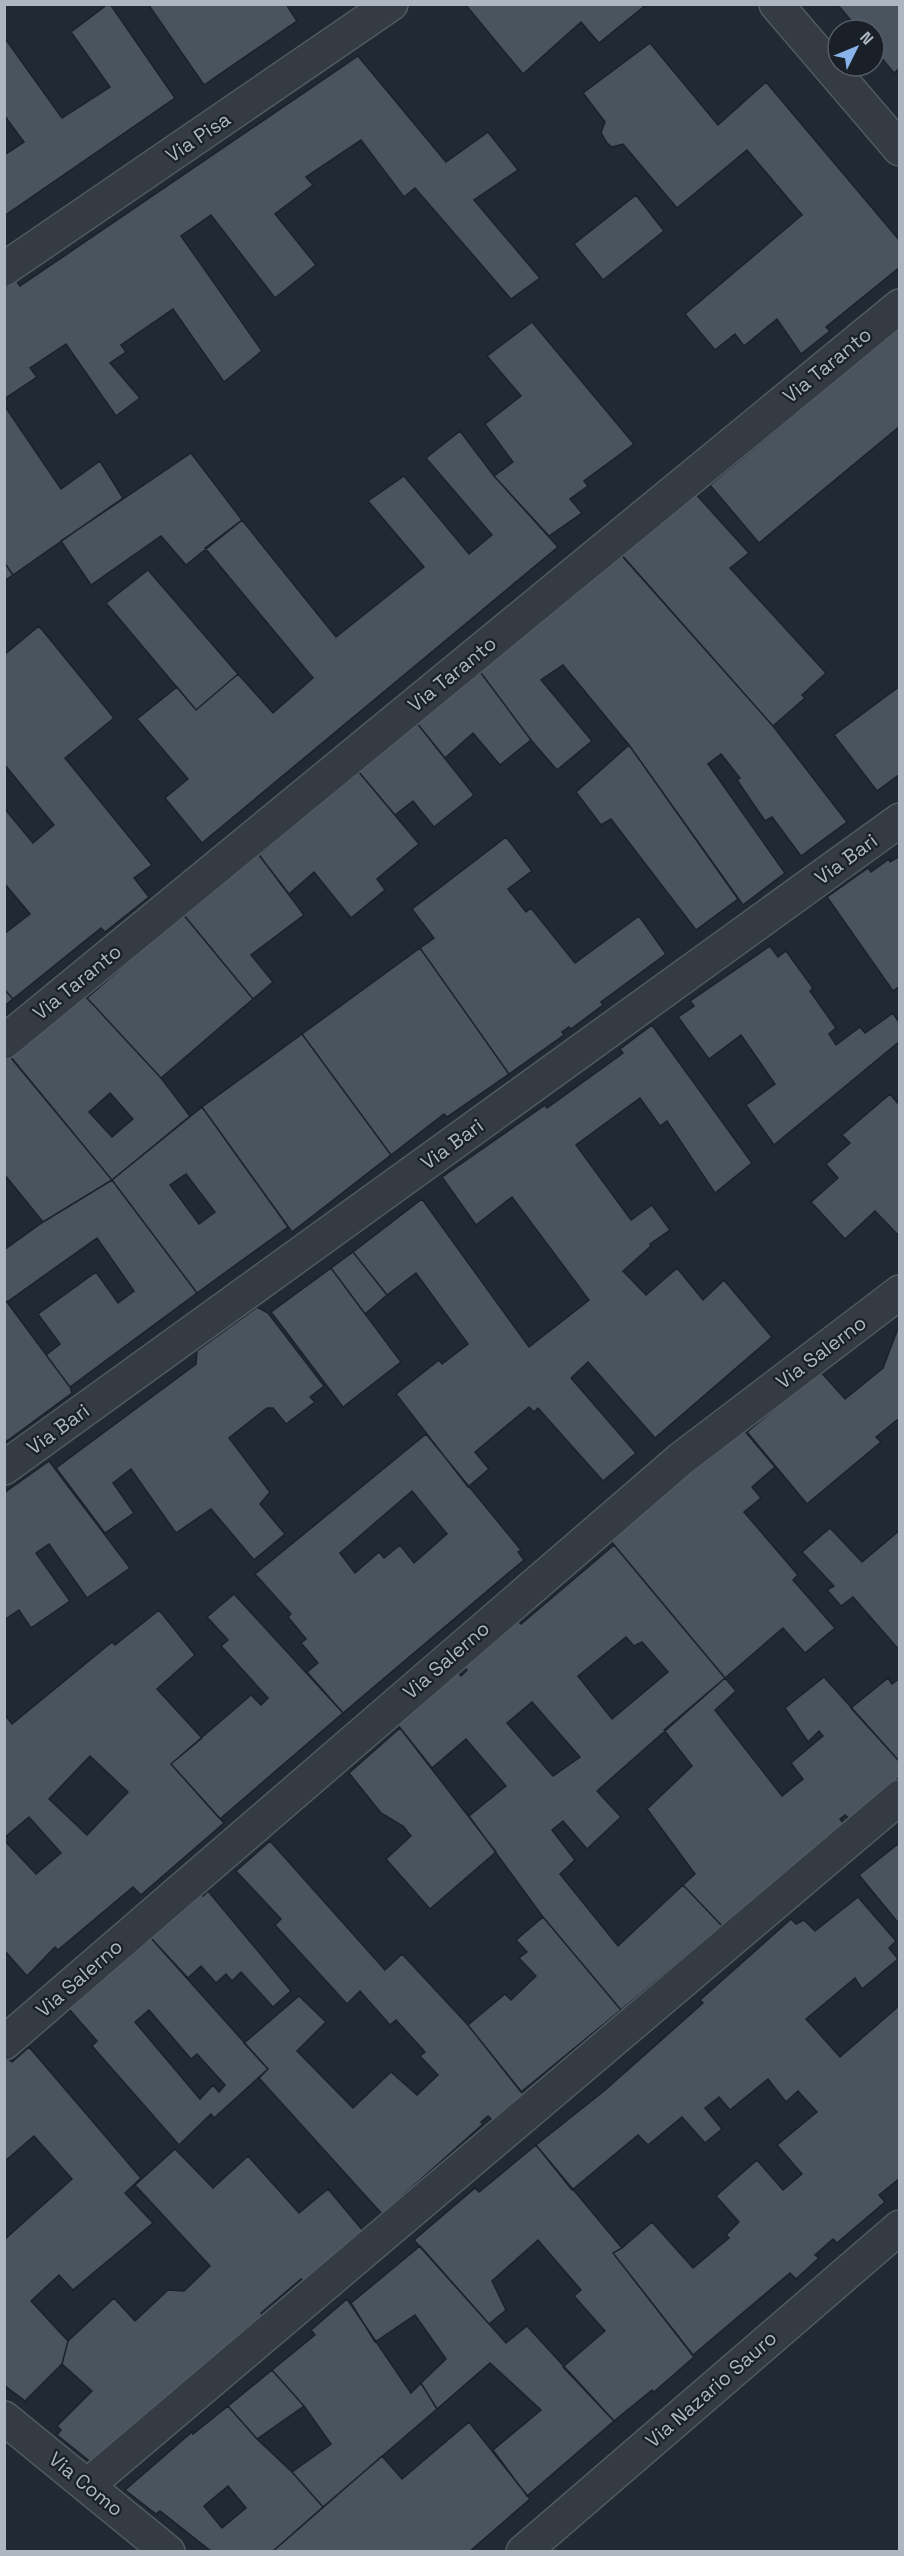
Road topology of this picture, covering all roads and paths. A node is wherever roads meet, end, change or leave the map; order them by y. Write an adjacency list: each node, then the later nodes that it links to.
1 (390, 4): 4 (street, Via Pisa)
2 (776, 4): 3 (street)
3 (900, 149)
4 (4, 269)
5 (900, 306): 7 (street, Via Taranto)
6 (900, 820): 9 (street, Via Bari)
7 (4, 1042)
8 (900, 1292): 11 (street, Via Salerno)
9 (4, 1468)
10 (900, 1797): 14 (street)
11 (4, 2043)
12 (900, 2227): 16 (street, Via Nazario Sauro)
13 (4, 2418): 14 (street, Via Como)
14 (88, 2485): 15 (street, Via Como)
15 (168, 2552)
16 (523, 2552)

